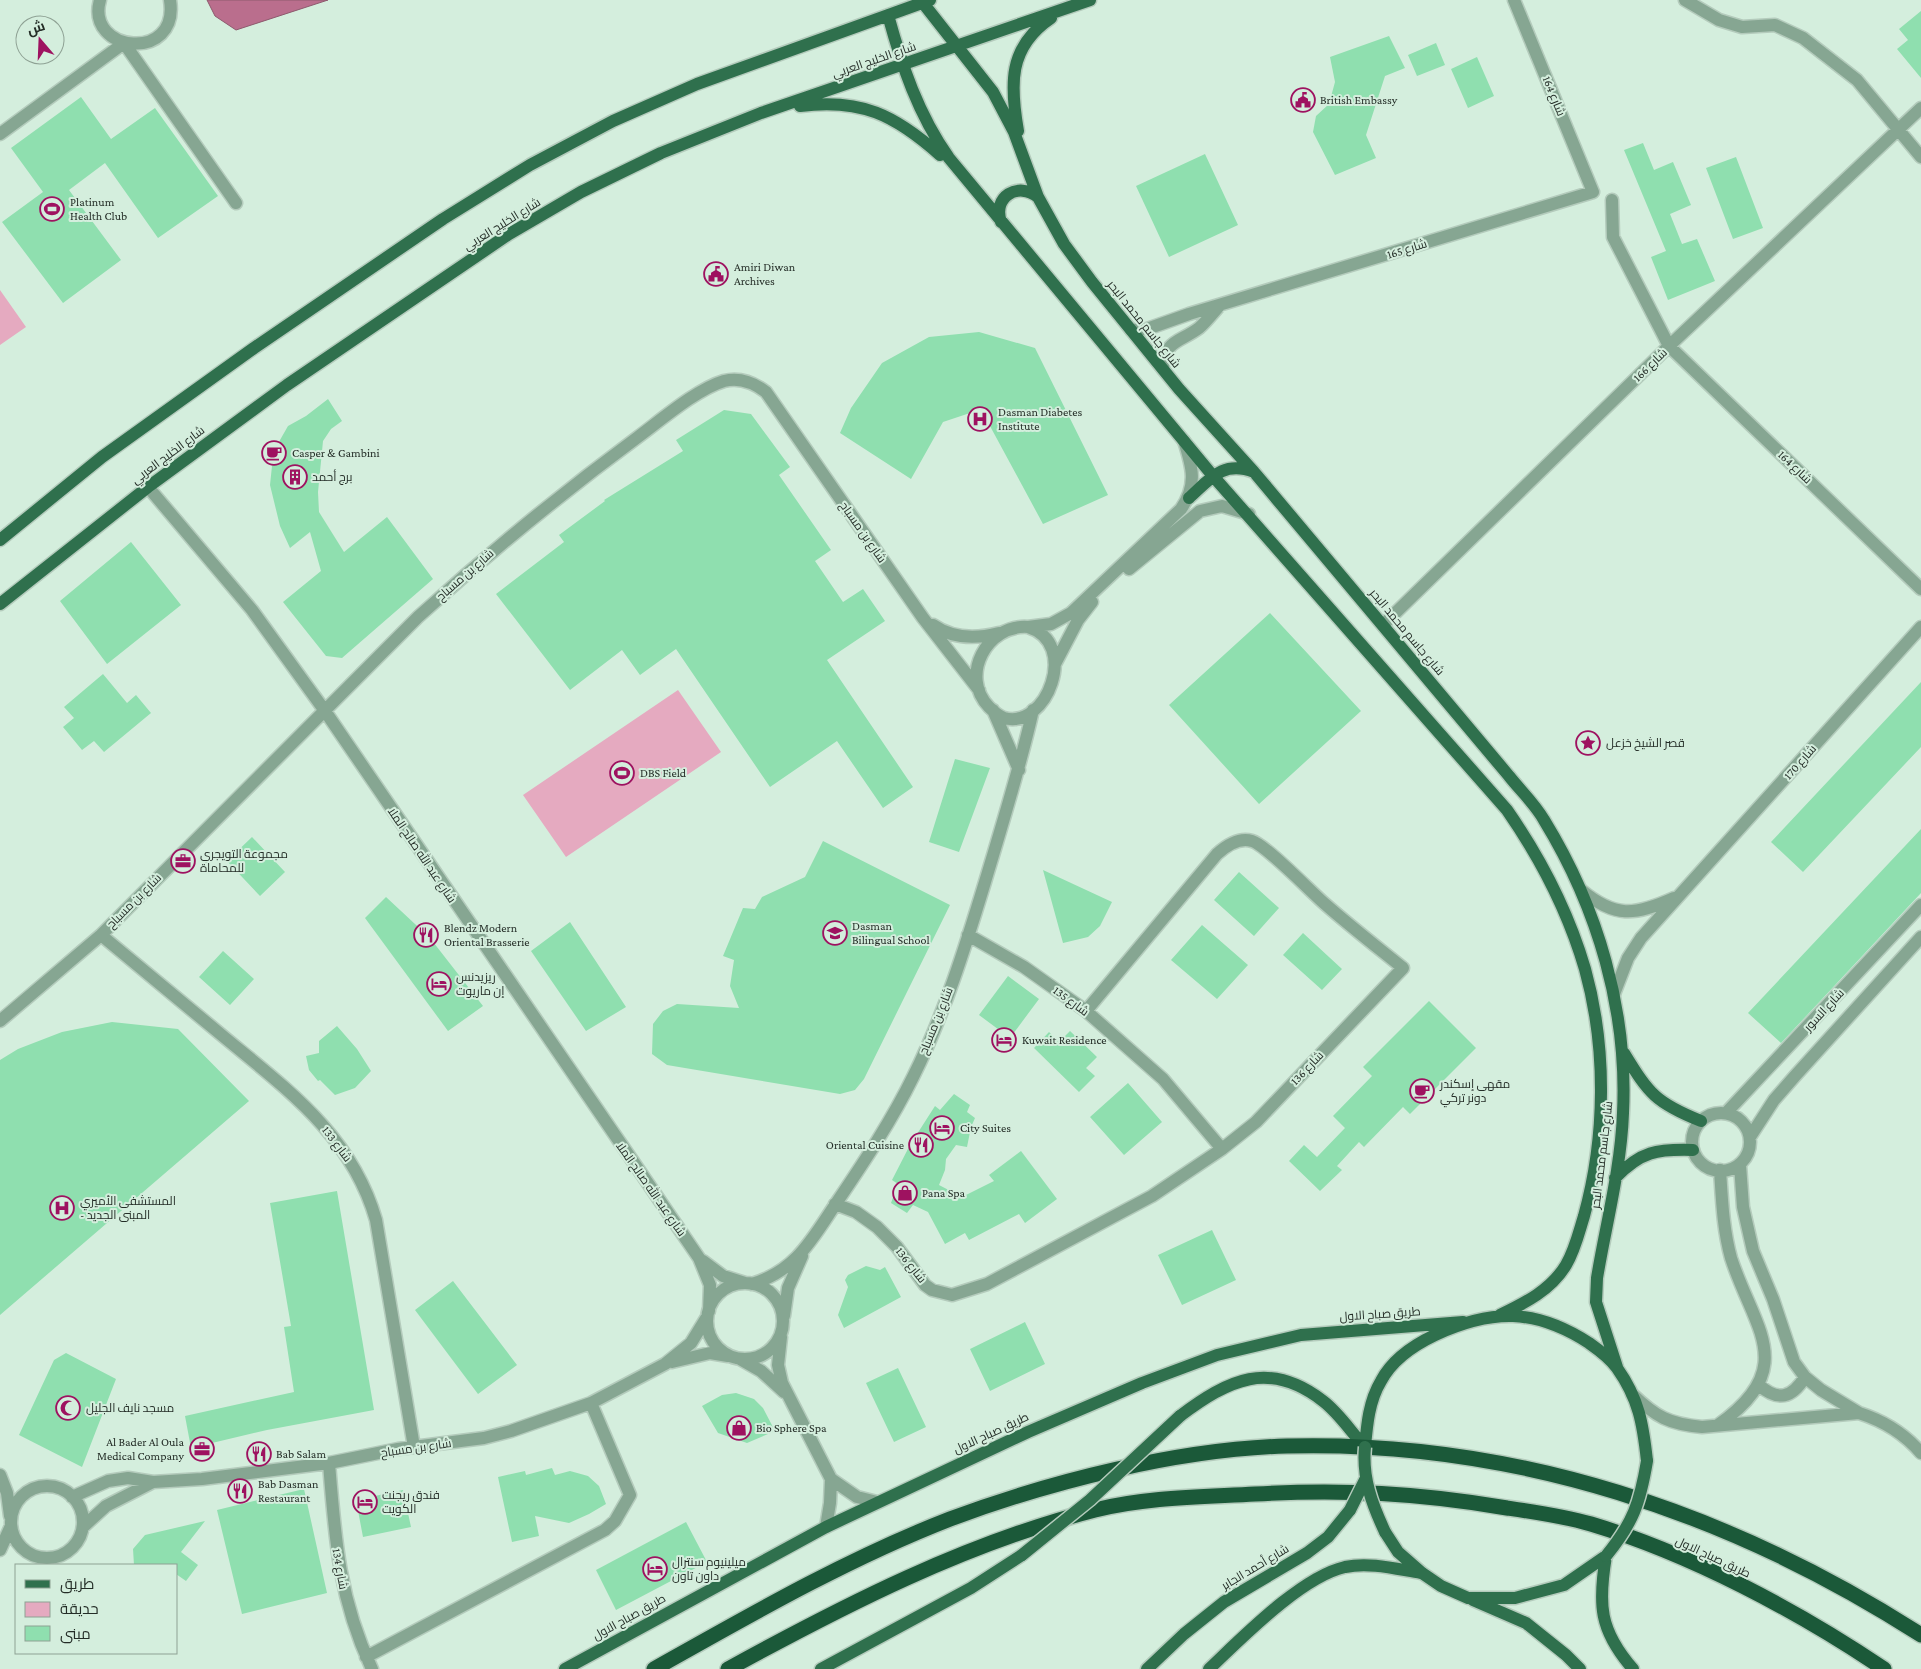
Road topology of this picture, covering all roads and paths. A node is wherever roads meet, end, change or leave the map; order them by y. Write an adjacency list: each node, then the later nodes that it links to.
1 (100, 0): 9 (street)
2 (170, 0): 9 (street)
3 (1090, 0): 7 (main road, شارع الخليج العربي)
4 (1514, 0): 19 (street, شارع 164)
5 (1685, 0): 14 (street)
6 (926, 1): 8 (main road); 10 (main road, شارع جاسم محمد البحر)
7 (1065, 10): 10 (main road, شارع الخليج العربي); 17 (main road)
8 (888, 15): 11 (main road, شارع جاسم محمد البحر); 34 (main road)
9 (124, 43): 15 (street); 22 (street)
10 (959, 46): 11 (main road, شارع الخليج العربي); 17 (main road, شارع جاسم محمد البحر)
11 (902, 66): 13 (main road, شارع الخليج العربي); 18 (main road, شارع جاسم محمد البحر)
12 (1921, 108): 14 (street, شارع 166)
13 (761, 114): 18 (main road); 31 (main road, شارع الخليج العربي)
14 (1896, 130): 16 (street); 26 (street, شارع 166)
15 (0, 134)
16 (1921, 157)
17 (1025, 158): 20 (main road, شارع جاسم محمد البحر)
18 (962, 174): 23 (main road, شارع جاسم محمد البحر)
19 (1593, 192): 24 (street, شارع 165)
20 (1038, 197): 23 (main road); 25 (main road, شارع جاسم محمد البحر)
21 (1612, 200): 26 (street, شارع 164)
22 (236, 204)
23 (1001, 223): 28 (main road, شارع جاسم محمد البحر)
24 (1220, 305): 25 (street, شارع 165); 27 (street)
25 (1130, 330): 27 (main road, شارع جاسم محمد البحر)
26 (1670, 346): 35 (street, شارع 164); 38 (street, شارع 166)
27 (1163, 369): 29 (main road, شارع جاسم محمد البحر)
28 (1184, 441): 30 (main road, شارع جاسم محمد البحر); 32 (street)
29 (1254, 472): 30 (main road); 38 (main road, شارع جاسم محمد البحر)
30 (1213, 476): 32 (main road); 33 (main road, شارع جاسم محمد البحر)
31 (148, 487): 36 (main road, شارع الخليج العربي); 46 (street, شارع عبد الله صالح الملا)
32 (1189, 498): 39 (street)
33 (1249, 514): 42 (street); 71 (main road, شارع جاسم محمد البحر)
34 (0, 540)
35 (1921, 589)
36 (0, 604)
37 (923, 618): 41 (street, شارع بن مسباح); 43 (street, شارع بن مسباح); 46 (street, شارع بن مسباح)
38 (1383, 625): 48 (main road, شارع جاسم محمد البحر)
39 (1028, 627): 41 (street); 42 (street)
40 (1921, 627): 49 (street, شارع 170)
41 (1002, 633): 43 (street)
42 (1055, 664): 45 (street)
43 (979, 690): 44 (street)
44 (992, 710): 45 (street); 47 (street)
45 (1032, 710): 47 (street, شارع بن مسباح)
46 (325, 711): 51 (street, شارع بن مسباح); 68 (street, شارع عبد الله صالح الملا)
47 (1019, 770): 52 (street, شارع بن مسباح)
48 (1581, 890): 49 (street, شارع 170); 54 (main road, شارع جاسم محمد البحر)
49 (1679, 896): 54 (street, شارع 170)
50 (1921, 905): 58 (street, شارع السور)
51 (101, 935): 56 (street, شارع بن مسباح); 84 (street, شارع 133)
52 (968, 935): 55 (street, شارع 135); 66 (street, شارع بن مسباح)
53 (1921, 938): 60 (street, شارع السور)
54 (1614, 994): 57 (main road, شارع جاسم محمد البحر)
55 (1086, 1011): 61 (street, شارع 135); 61 (street, شارع 136)
56 (0, 1021)
57 (1624, 1053): 59 (main road); 65 (main road, شارع جاسم محمد البحر)
58 (1726, 1113): 59 (street); 60 (street)
59 (1701, 1121): 62 (street)
60 (1750, 1137): 63 (street)
61 (1222, 1149): 66 (street, شارع 136)
62 (1693, 1150): 64 (street); 65 (main road)
63 (1740, 1165): 64 (street); 77 (street)
64 (1720, 1170): 78 (street)
65 (1615, 1178): 76 (main road, شارع جاسم محمد البحر)
66 (835, 1204): 67 (street, شارع بن مسباح)
67 (805, 1250): 69 (street, شارع بن مسباح); 73 (street, شارع بن مسباح)
68 (699, 1258): 69 (street, شارع عبد الله صالح الملا); 70 (street, شارع عبد الله صالح الملا)
69 (749, 1284): 70 (street); 73 (street)
70 (708, 1314): 74 (street); 75 (street, شارع بن مسباح)
71 (1500, 1315): 72 (main road); 76 (main road)
72 (1463, 1322): 85 (main road); 93 (main road, طريق صباح الاول)
73 (783, 1325): 74 (street); 80 (street)
74 (734, 1357): 75 (street, شارع بن مسباح); 80 (street)
75 (665, 1364): 81 (street, شارع بن مسباح)
76 (1616, 1367): 79 (main road)
77 (1805, 1377): 78 (street); 82 (street)
78 (1759, 1385): 83 (street)
79 (1632, 1394): 83 (street); 98 (main road, bridge)
80 (787, 1396): 89 (street)
81 (591, 1403): 84 (street, شارع بن مسباح); 102 (street)
82 (1859, 1412): 83 (street); 86 (street)
83 (1716, 1426)
84 (414, 1447): 87 (street, شارع بن مسباح)
85 (1365, 1447): 90 (main road, bridge); 107 (main road, bridge)
86 (1921, 1453)
87 (329, 1463): 91 (street, شارع بن مسباح); 102 (street, شارع 134)
88 (0, 1475): 94 (street)
89 (831, 1479): 93 (street); 96 (street)
90 (1365, 1480): 99 (main road, bridge); 108 (main road, شارع أحمد الجابر, bridge)
91 (153, 1482): 92 (street, شارع بن مسباح); 95 (street, شارع بن مسباح)
92 (72, 1496): 94 (street); 95 (street)
93 (877, 1502): 96 (main road, طريق صباح الاول)
94 (10, 1524): 95 (street); 97 (street)
95 (83, 1527)
96 (826, 1527): 104 (main road, طريق صباح الاول)
97 (0, 1550)
98 (1606, 1556): 100 (main road); 111 (main road)
99 (1422, 1573): 100 (main road); 109 (main road)
100 (1468, 1598): 110 (main road)
101 (1921, 1635): 105 (highway)
102 (366, 1657): 103 (street, شارع 134)
103 (372, 1669)
104 (565, 1669)
105 (654, 1669)
106 (728, 1669): 112 (highway, طريق صباح الاول)
107 (821, 1669)
108 (1147, 1669)
109 (1209, 1669)
110 (1580, 1669)
111 (1633, 1669)
112 (1884, 1669)

